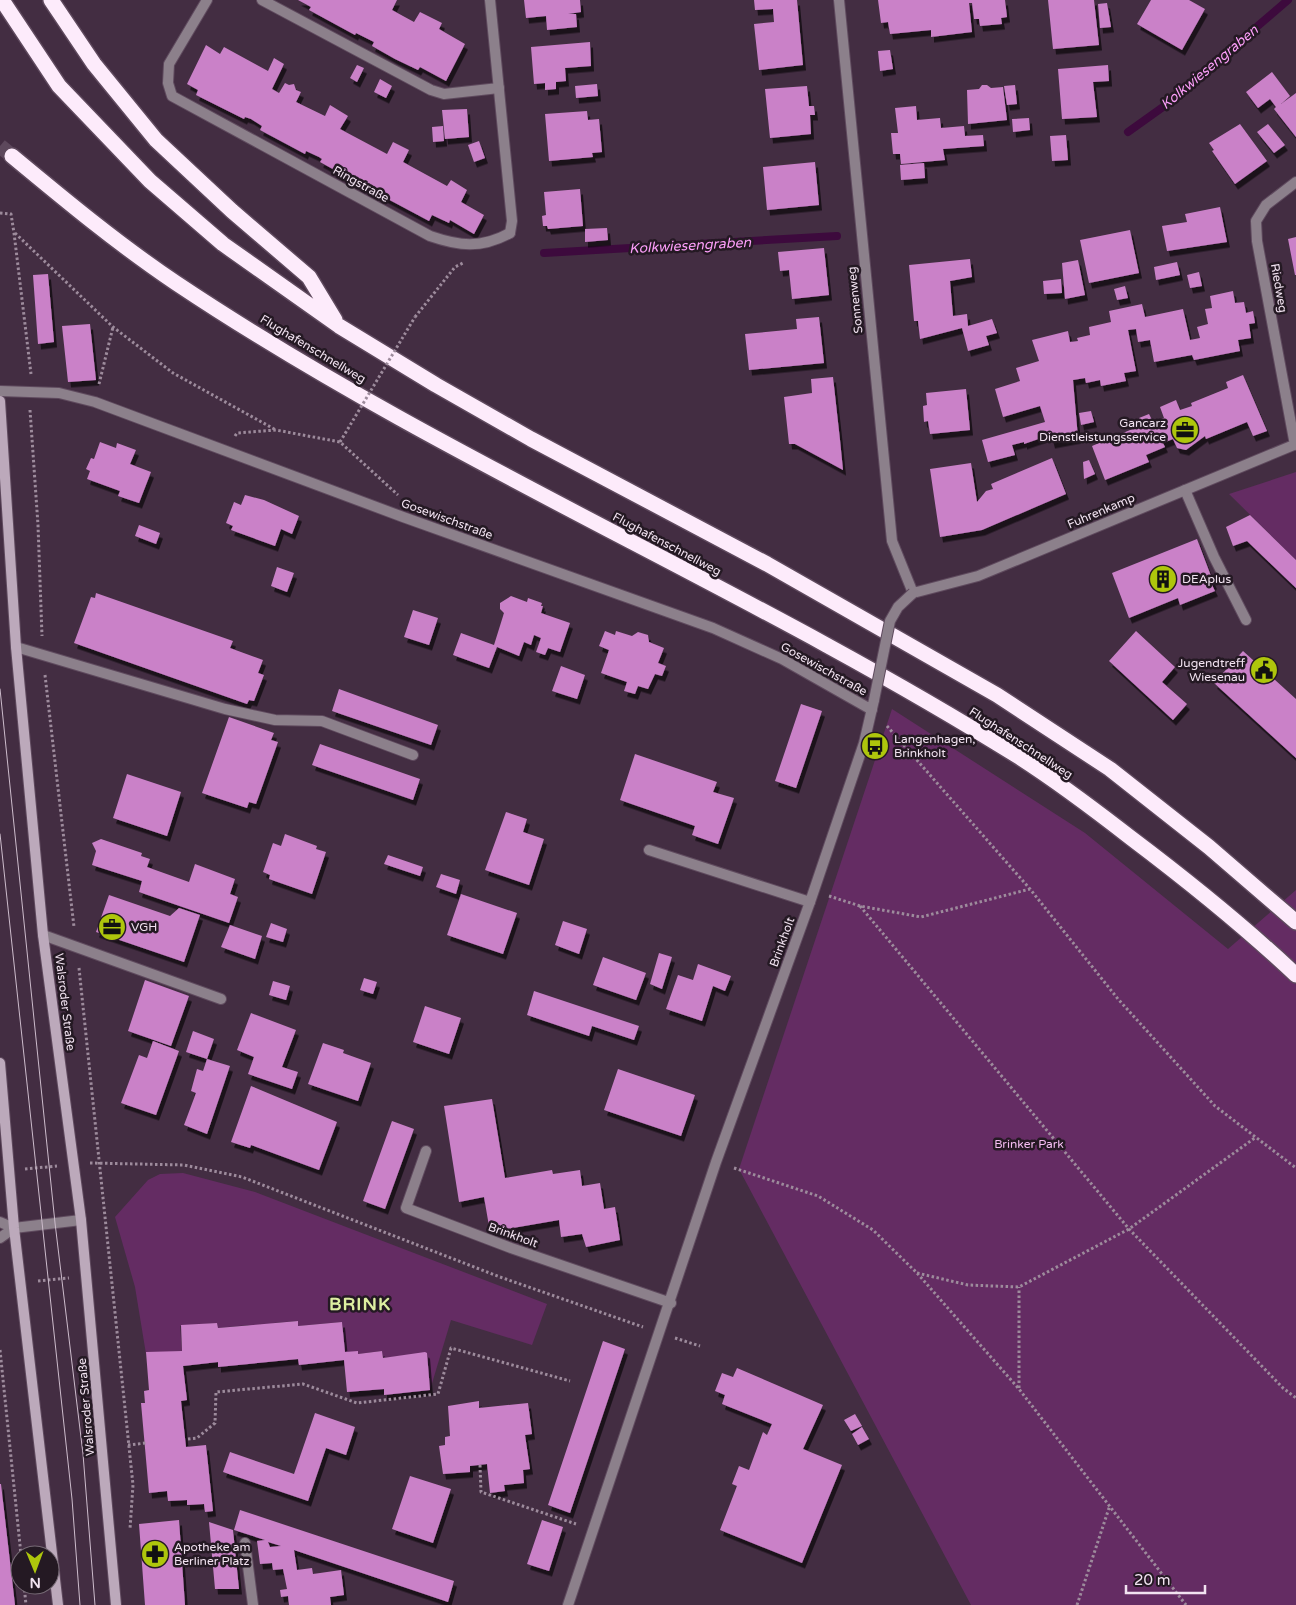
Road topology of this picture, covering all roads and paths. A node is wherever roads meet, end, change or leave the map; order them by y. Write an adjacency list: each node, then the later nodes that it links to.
1 (2, 0): 13 (highway)
2 (51, 0): 13 (highway)
3 (207, 0): 7 (street, Ringstraße)
4 (262, 0): 7 (street)
5 (490, 0): 7 (street, Ringstraße)
6 (839, 0): 25 (street, Sonnenweg)
7 (499, 88)
8 (12, 156): 38 (highway, Flughafenschnellweg)
9 (1296, 182): 21 (street, Riedweg)
10 (0, 213): 11 (path)
11 (14, 233): 14 (path); 16 (path)
12 (468, 260): 20 (path, bridge)
13 (339, 326): 35 (highway)
14 (113, 327): 18 (path); 19 (path)
15 (0, 391): 16 (street, Gosewischstraße)
16 (31, 392): 18 (street, Gosewischstraße); 28 (path)
17 (0, 401): 27 (main road, Walsroder Straße)
18 (95, 402): 22 (street, Gosewischstraße)
19 (276, 430): 20 (path); 22 (path)
20 (340, 442): 24 (path)
21 (1295, 444): 23 (street, Fuhrenkamp)
22 (225, 451): 24 (street, Gosewischstraße)
23 (1185, 490): 25 (street, Fuhrenkamp); 26 (street)
24 (403, 517): 29 (street, Gosewischstraße)
25 (913, 593): 29 (street, Brinkholt, bridge)
26 (1246, 620)
27 (16, 647): 28 (street); 36 (main road, Walsroder Straße)
28 (43, 655): 30 (street); 37 (path)
29 (873, 705): 32 (path); 33 (street, Brinkholt)
30 (413, 755)
31 (649, 850): 33 (street)
32 (1030, 889): 34 (path); 41 (path)
33 (812, 897): 34 (path); 44 (street, Brinkholt)
34 (860, 906): 51 (path)
35 (1296, 922)
36 (43, 935): 37 (street); 45 (main road, Walsroder Straße)
37 (76, 947): 39 (street); 43 (path)
38 (1296, 975)
39 (221, 998)
40 (0, 1063): 47 (main road)
41 (1256, 1137): 46 (path); 51 (path)
42 (426, 1151): 58 (street, Brinkholt)
43 (100, 1162): 45 (path); 54 (path); 59 (path)
44 (716, 1162): 53 (path); 58 (street, Brinkholt)
45 (73, 1164): 47 (path); 48 (main road, Walsroder Straße)
46 (1296, 1168)
47 (9, 1170): 50 (main road)
48 (80, 1220): 50 (street); 55 (main road, Walsroder Straße)
49 (0, 1222): 50 (street)
50 (14, 1228): 52 (street); 56 (main road)
51 (1129, 1229): 57 (path); 64 (path)
52 (0, 1238)
53 (917, 1273): 57 (path); 63 (path)
54 (112, 1274): 55 (path); 67 (path)
55 (86, 1276): 56 (path); 75 (main road, Walsroder Straße)
56 (21, 1283): 74 (main road)
57 (1020, 1287): 63 (path)
58 (671, 1302): 59 (street, Brinkholt)
59 (661, 1333): 60 (path); 77 (street, Brinkholt)
60 (700, 1346)
61 (0, 1350): 73 (path)
62 (570, 1382): 65 (path)
63 (1019, 1389): 69 (path)
64 (1296, 1398)
65 (188, 1439)
66 (146, 1443): 67 (path)
67 (128, 1445): 71 (path)
68 (480, 1465): 70 (path)
69 (1110, 1504): 78 (path); 79 (path)
70 (565, 1520)
71 (130, 1534)
72 (245, 1543): 76 (street)
73 (20, 1545)
74 (58, 1605)
75 (116, 1605)
76 (254, 1605)
77 (568, 1605)
78 (1077, 1605)
79 (1186, 1605)

